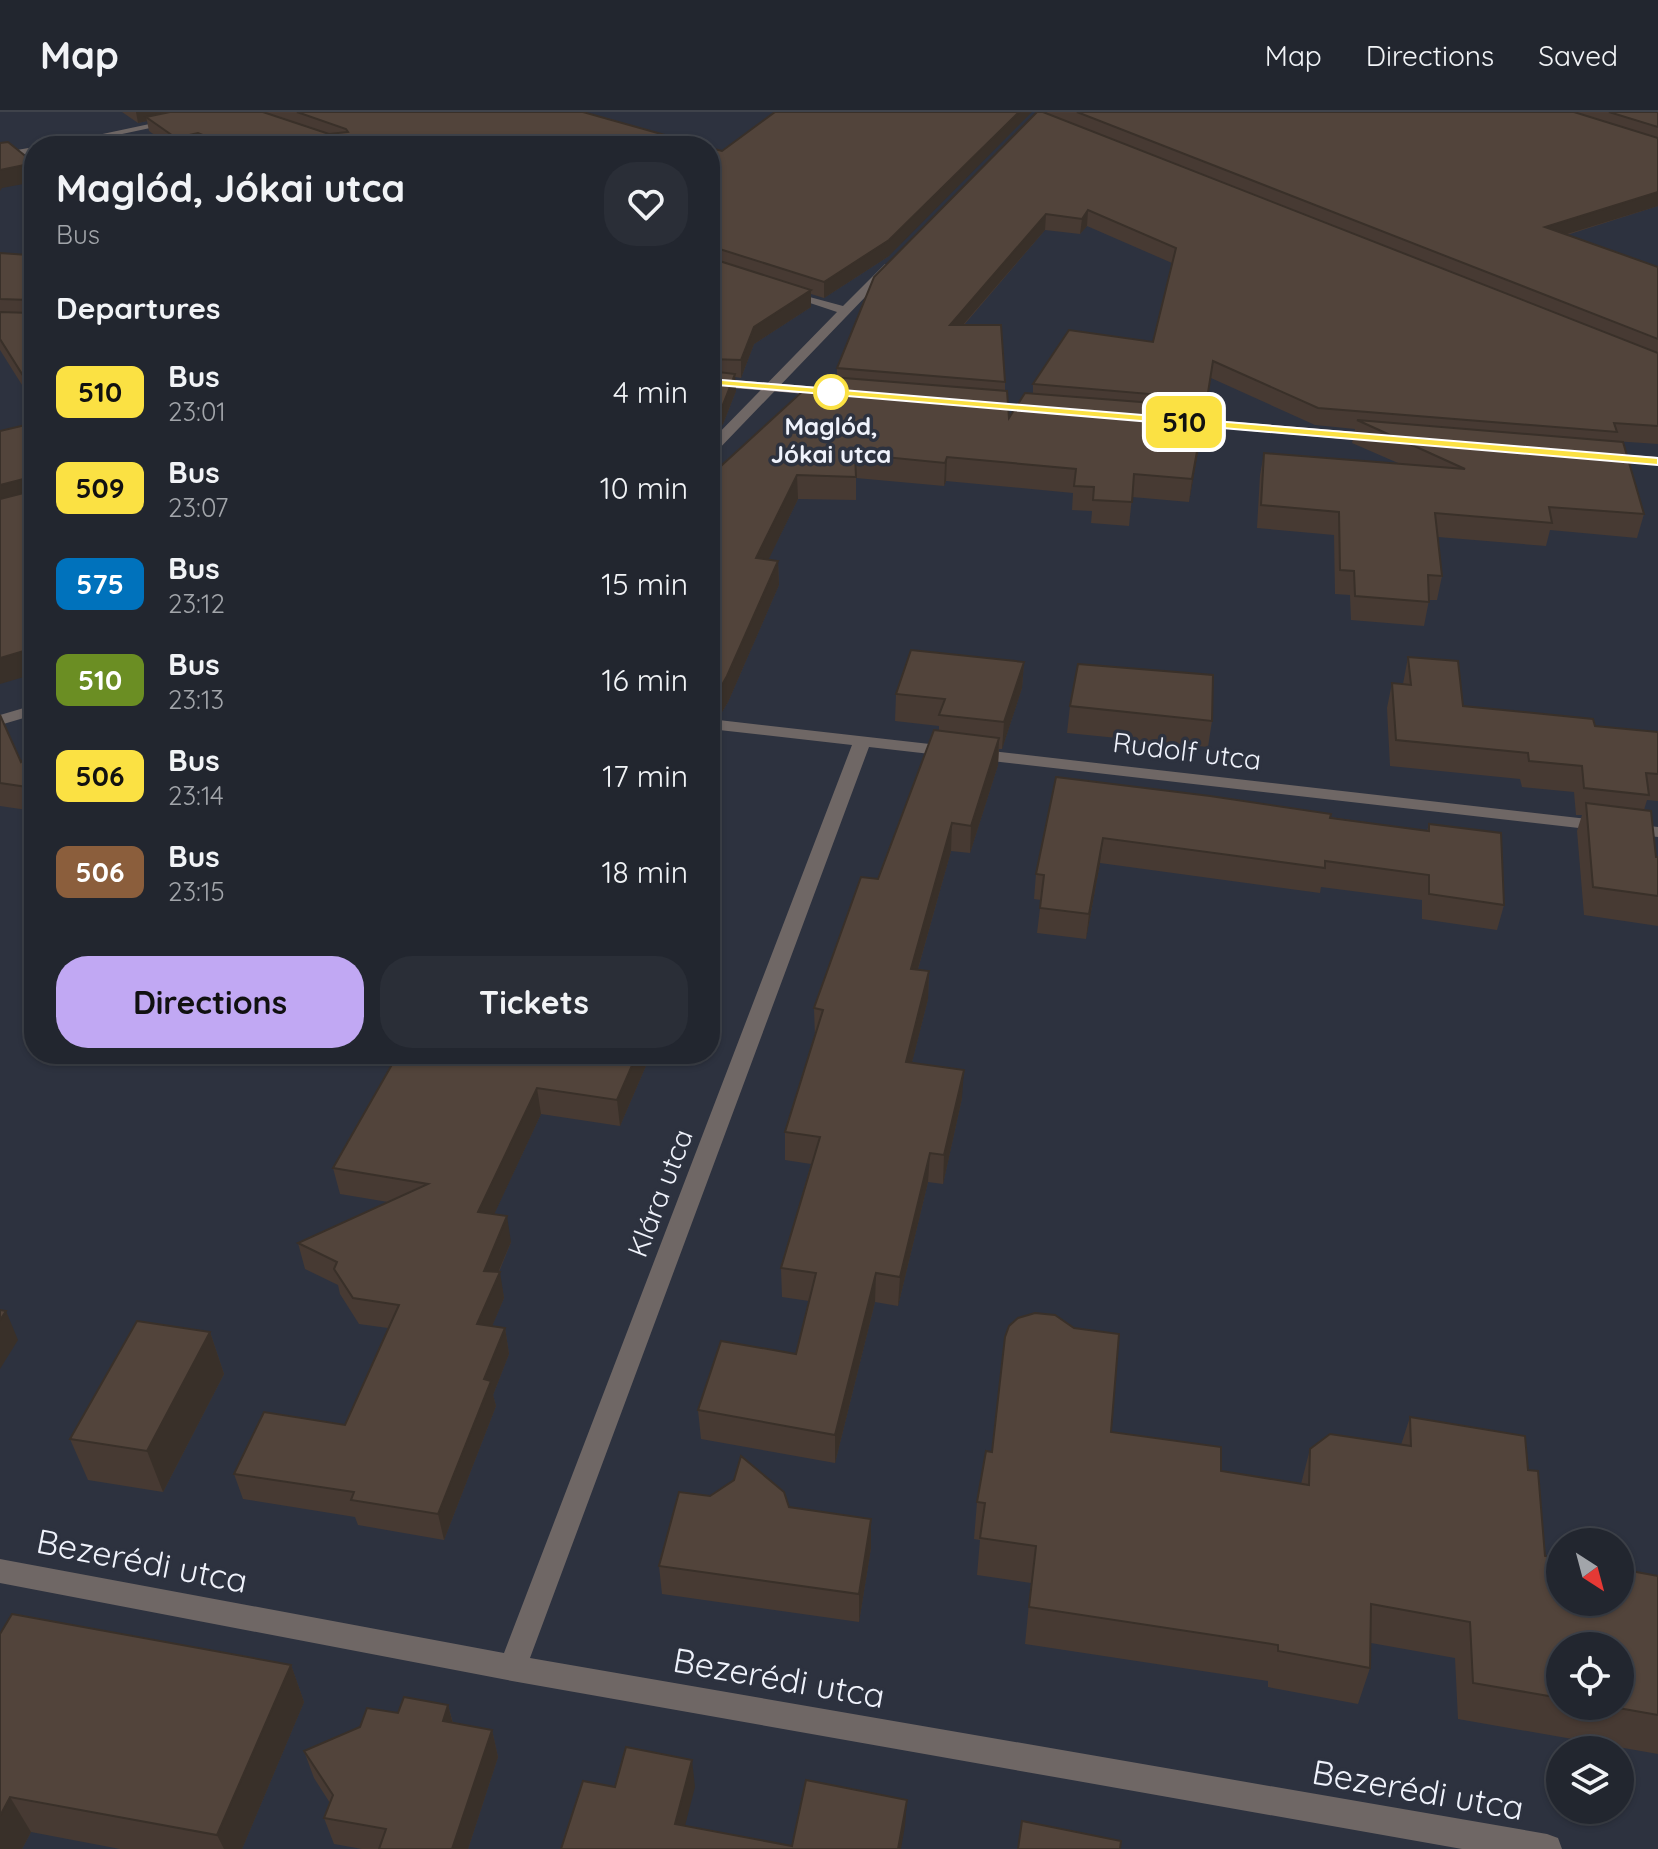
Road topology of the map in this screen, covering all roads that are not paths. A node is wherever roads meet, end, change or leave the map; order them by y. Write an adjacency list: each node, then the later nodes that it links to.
1 (220, 112): 2 (street)
2 (101, 136)
3 (24, 152): 4 (street)
4 (0, 156)
5 (901, 254): 7 (street)
6 (770, 287): 7 (street)
7 (845, 311): 9 (street)
8 (720, 383): 9 (main road)
9 (774, 387): 10 (main road); 13 (street)
10 (869, 395)
11 (1169, 420): 12 (main road)
12 (1390, 439)
13 (720, 440)
14 (1595, 456): 15 (main road)
15 (1658, 461)
16 (24, 713): 17 (street)
17 (0, 720)
18 (720, 725): 19 (street, Rudolf utca)
19 (863, 740): 20 (street, Rudolf utca); 22 (street, Klára utca)
20 (1658, 832)
21 (0, 1571): 22 (street, Bezerédi utca)
22 (512, 1668): 23 (street, Bezerédi utca)
23 (1547, 1849)

